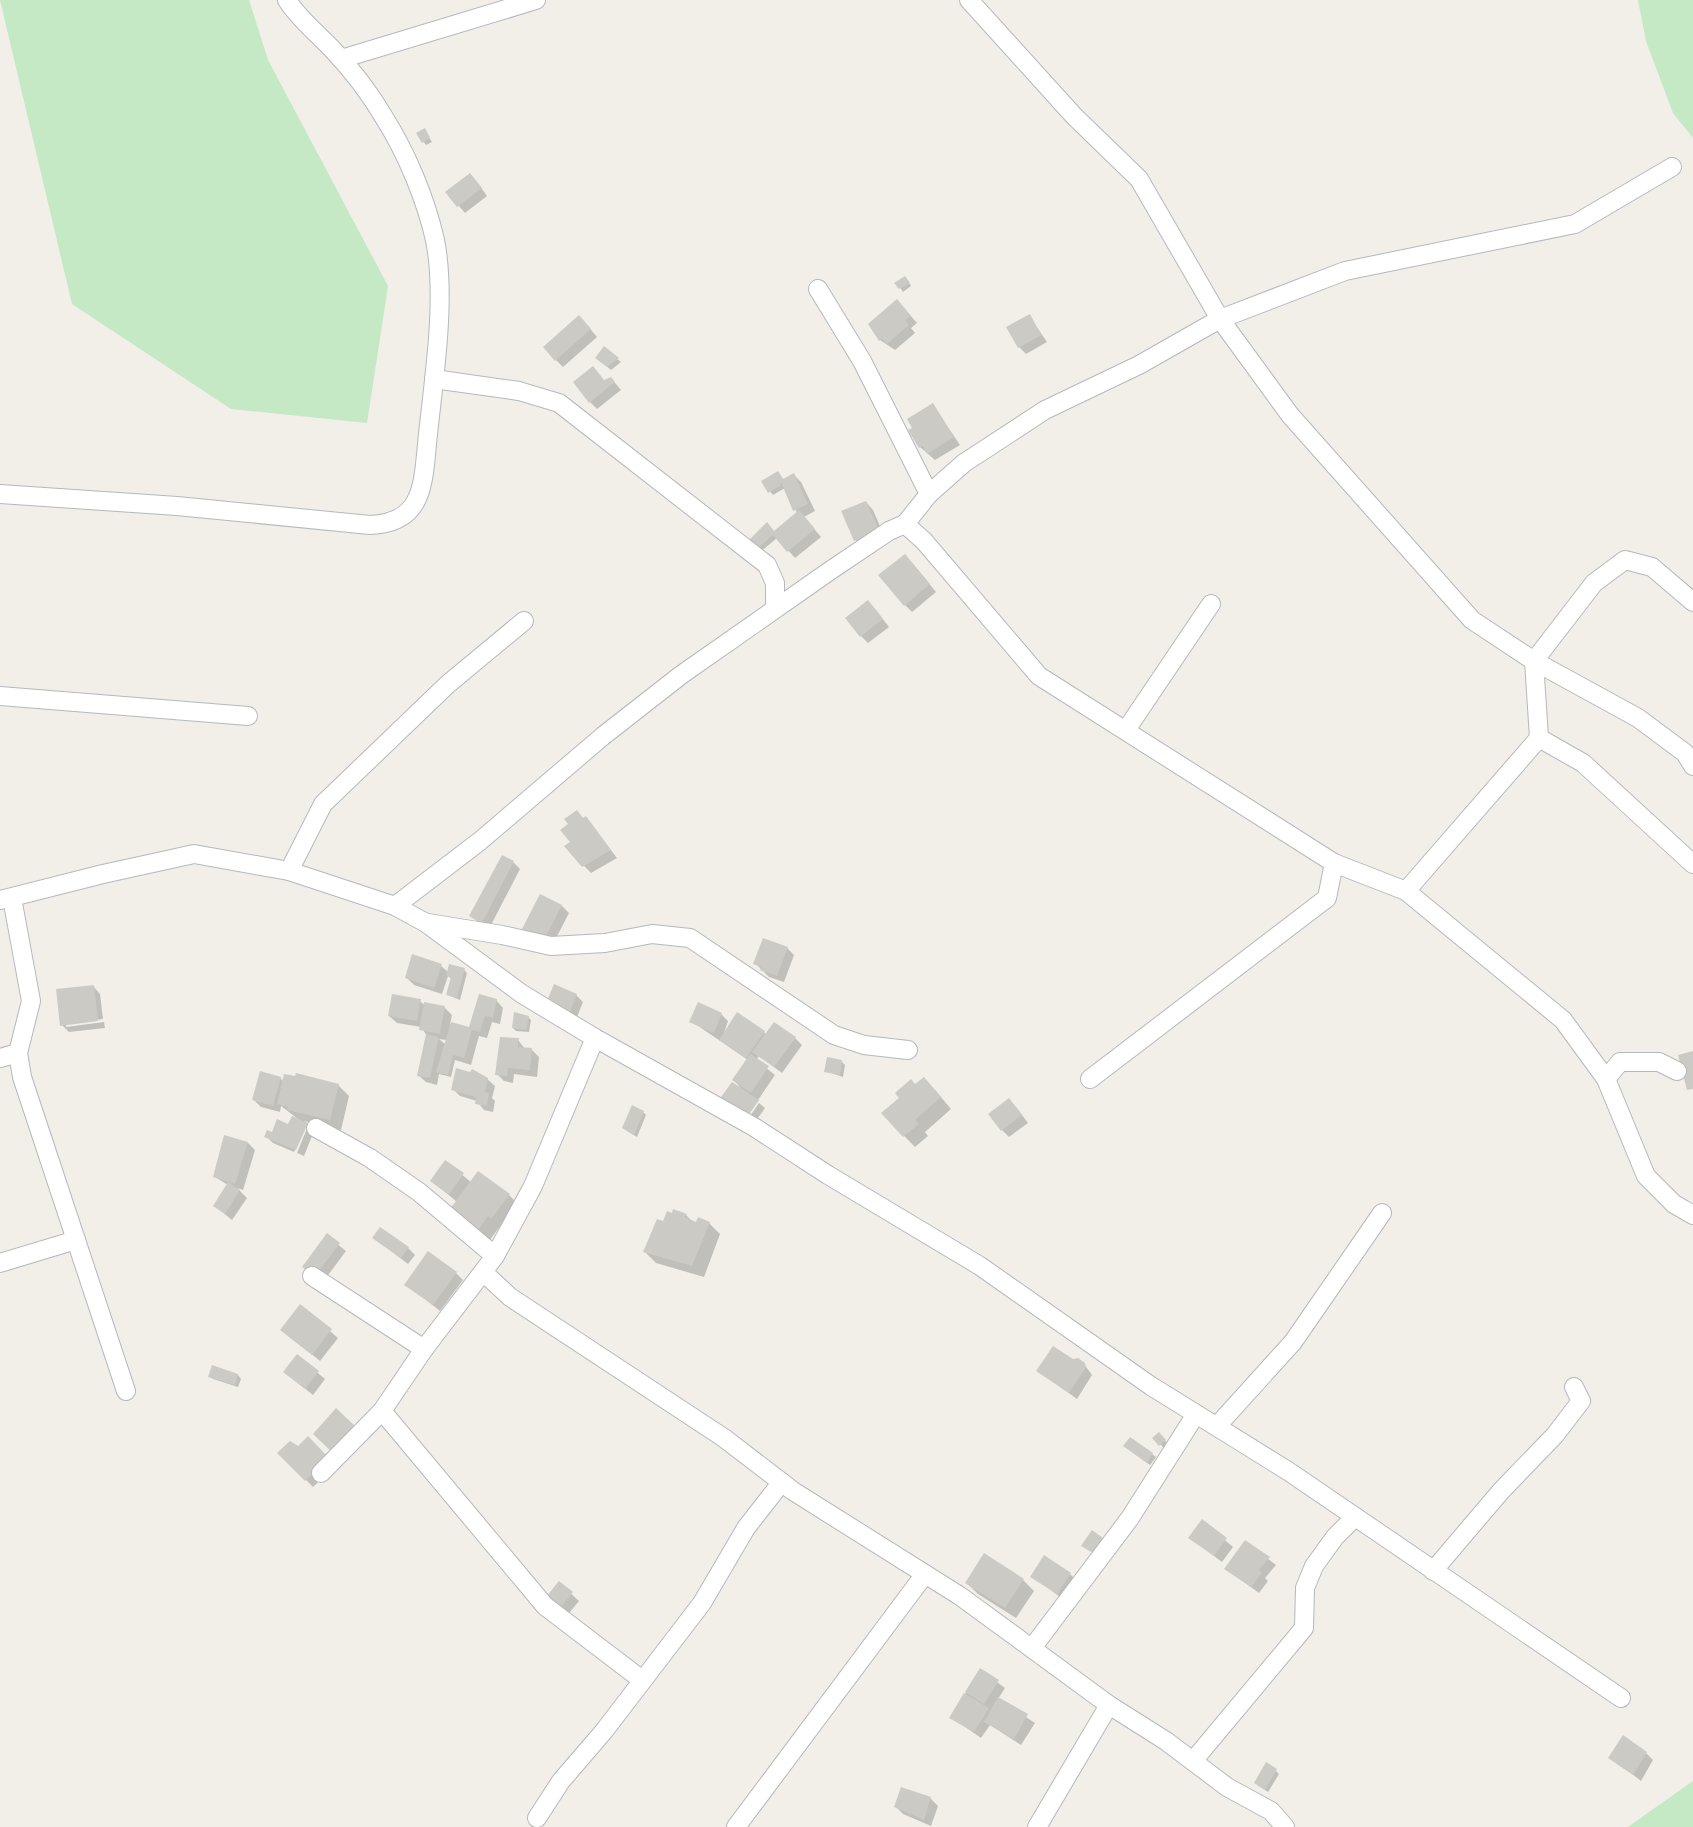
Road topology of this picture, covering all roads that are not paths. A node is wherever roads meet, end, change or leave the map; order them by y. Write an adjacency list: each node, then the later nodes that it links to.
1 (286, 0): 4 (street)
2 (536, 0): 4 (street)
3 (969, 0): 7 (street)
4 (341, 59): 8 (street)
5 (1672, 167): 7 (street)
6 (818, 289): 10 (street)
7 (1220, 319): 10 (street); 16 (street)
8 (434, 379): 9 (street); 14 (street)
9 (0, 494)
10 (929, 494): 11 (street)
11 (906, 524): 14 (street); 19 (street)
12 (1693, 602): 16 (street)
13 (1211, 604): 19 (street)
14 (775, 608): 27 (street)
15 (524, 621): 24 (street)
16 (1534, 661): 20 (street); 21 (street)
17 (0, 696): 18 (street)
18 (248, 716)
19 (1126, 730): 22 (street)
20 (1539, 738): 23 (street); 25 (street)
21 (1693, 766)
22 (1334, 863): 25 (street); 34 (street)
23 (1693, 864)
24 (289, 871): 26 (street); 27 (street)
25 (1406, 891): 35 (street)
26 (6, 899): 31 (street)
27 (395, 906): 28 (street)
28 (426, 923): 29 (street); 30 (street)
29 (595, 1038): 40 (street); 48 (street)
30 (908, 1050)
31 (18, 1053): 32 (street); 39 (street)
32 (0, 1058)
33 (1677, 1071): 35 (street)
34 (1090, 1078)
35 (1606, 1079): 38 (street)
36 (316, 1128): 40 (street)
37 (1382, 1213): 49 (street)
38 (1693, 1215)
39 (76, 1240): 41 (street); 46 (street)
40 (495, 1256): 42 (street)
41 (0, 1263)
42 (483, 1272): 44 (street); 51 (street)
43 (312, 1276): 44 (street)
44 (424, 1349): 47 (street)
45 (1574, 1387): 53 (street)
46 (126, 1391)
47 (382, 1411): 50 (street); 56 (street)
48 (1196, 1414): 49 (street); 55 (street)
49 (1217, 1426): 52 (street)
50 (321, 1473)
51 (781, 1483): 54 (street); 56 (street)
52 (1354, 1518): 53 (street); 59 (street)
53 (1433, 1571): 57 (street)
54 (925, 1574): 55 (street); 61 (street)
55 (1032, 1648): 58 (street)
56 (642, 1680): 60 (street)
57 (1621, 1698)
58 (1109, 1705): 59 (street); 62 (street)
59 (1193, 1761): 63 (street)
60 (537, 1818)
61 (736, 1827)
62 (1037, 1827)
63 (1285, 1827)

